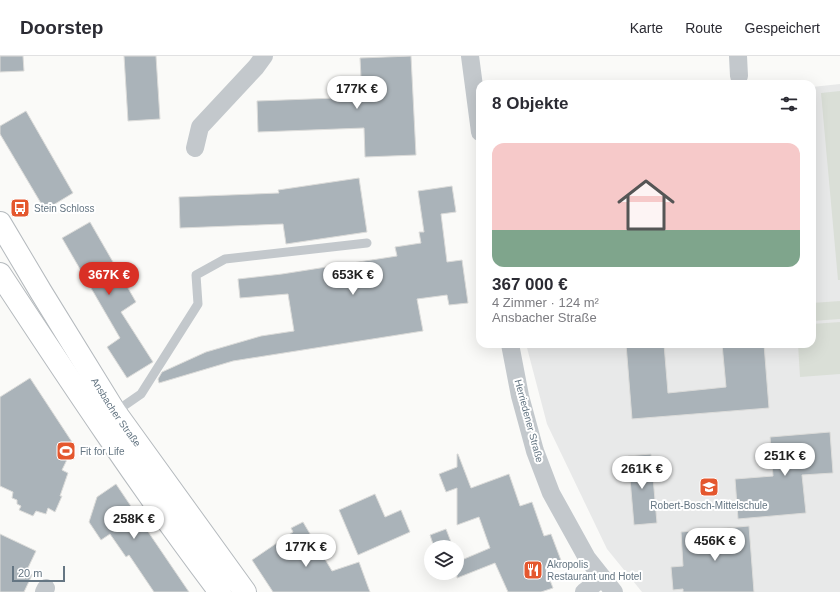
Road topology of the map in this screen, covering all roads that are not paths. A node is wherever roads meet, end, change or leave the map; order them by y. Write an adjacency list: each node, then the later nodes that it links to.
1 (264, 56): 6 (street)
2 (470, 56): 5 (street)
3 (738, 56): 4 (street)
4 (739, 76)
5 (476, 102)
6 (195, 148)
7 (0, 224): 11 (main road, Ansbacher Straße)
8 (367, 243): 11 (lane)
9 (0, 274): 13 (main road, Ansbacher Straße)
10 (511, 348): 12 (street, Herriedener Straße)
11 (115, 412): 14 (main road, Ansbacher Straße)
12 (602, 578): 15 (street); 16 (street, Herriedener Straße)
13 (220, 592)
14 (245, 592)
15 (584, 592)
16 (614, 592)

